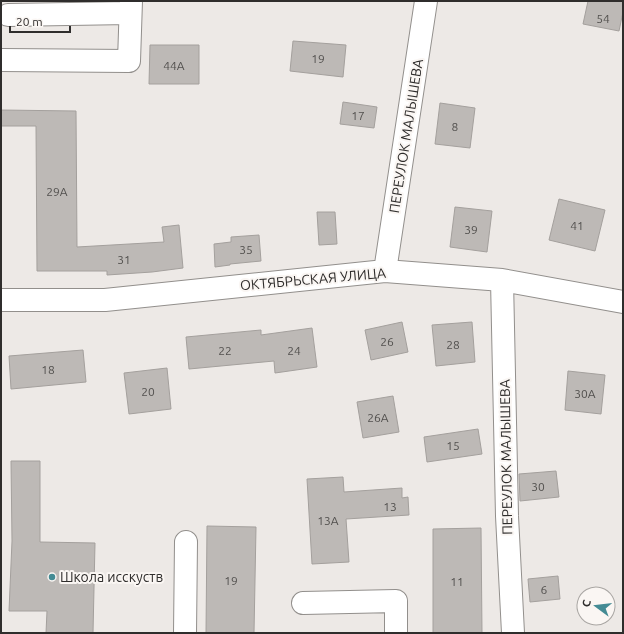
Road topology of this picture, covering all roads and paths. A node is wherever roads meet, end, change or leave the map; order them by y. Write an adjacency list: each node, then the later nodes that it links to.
1 (426, 1): 5 (street, ПЕРЕУЛОК МАЛЫШЕВА)
2 (130, 7): 3 (street); 4 (street)
3 (8, 15)
4 (1, 60)
5 (385, 271): 6 (street, ОКТЯБРЬСКАЯ УЛИЦА); 7 (street, ОКТЯБРЬСКАЯ УЛИЦА)
6 (502, 280): 8 (street, ОКТЯБРЬСКАЯ УЛИЦА); 13 (street, ПЕРЕУЛОК МАЛЫШЕВА)
7 (1, 300)
8 (623, 302)
9 (186, 542): 11 (street)
10 (303, 603): 12 (street)
11 (185, 633)
12 (396, 633)
13 (513, 633)

